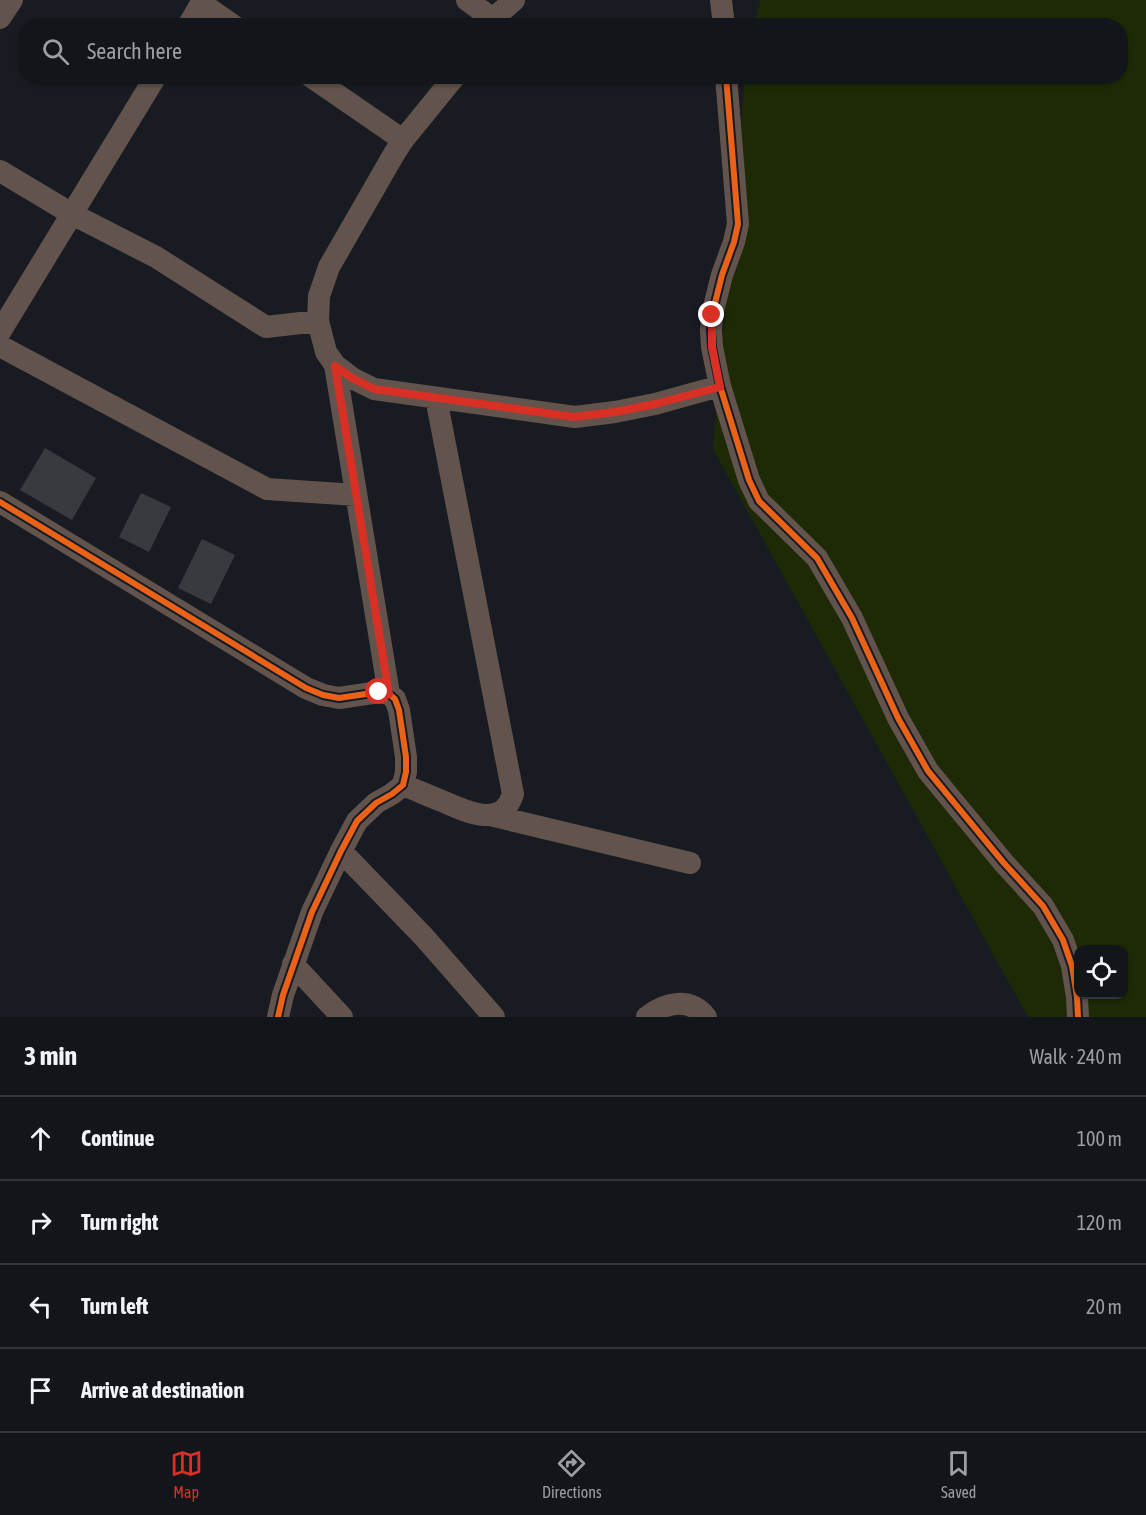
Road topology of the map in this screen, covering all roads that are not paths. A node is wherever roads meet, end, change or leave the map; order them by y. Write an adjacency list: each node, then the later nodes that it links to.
1 (12, 0): 6 (street)
2 (466, 0): 9 (street)
3 (514, 0): 10 (street)
4 (721, 0): 11 (street)
5 (202, 2): 7 (street); 8 (street)
6 (0, 18)
7 (193, 18)
8 (223, 18)
9 (486, 18)
10 (495, 18)
11 (723, 18)
12 (151, 84): 18 (street)
13 (322, 84): 16 (street)
14 (449, 84): 16 (street)
15 (727, 84): 23 (street)
16 (404, 140): 19 (street)
17 (0, 171): 18 (street)
18 (72, 214): 19 (street); 20 (street)
19 (318, 321): 22 (street)
20 (0, 332)
21 (0, 346): 25 (street)
22 (335, 366): 24 (street); 25 (street)
23 (720, 387): 24 (street); 38 (street)
24 (436, 398): 29 (street)
25 (356, 495): 27 (street)
26 (0, 502): 27 (street)
27 (389, 694): 28 (street)
28 (403, 785): 29 (street); 30 (street)
29 (490, 815): 31 (street)
30 (341, 851): 32 (street); 35 (street)
31 (690, 863)
32 (293, 964): 33 (street); 34 (street)
33 (278, 1017)
34 (342, 1017)
35 (494, 1017)
36 (647, 1017): 37 (street)
37 (706, 1017)
38 (1078, 1017)

